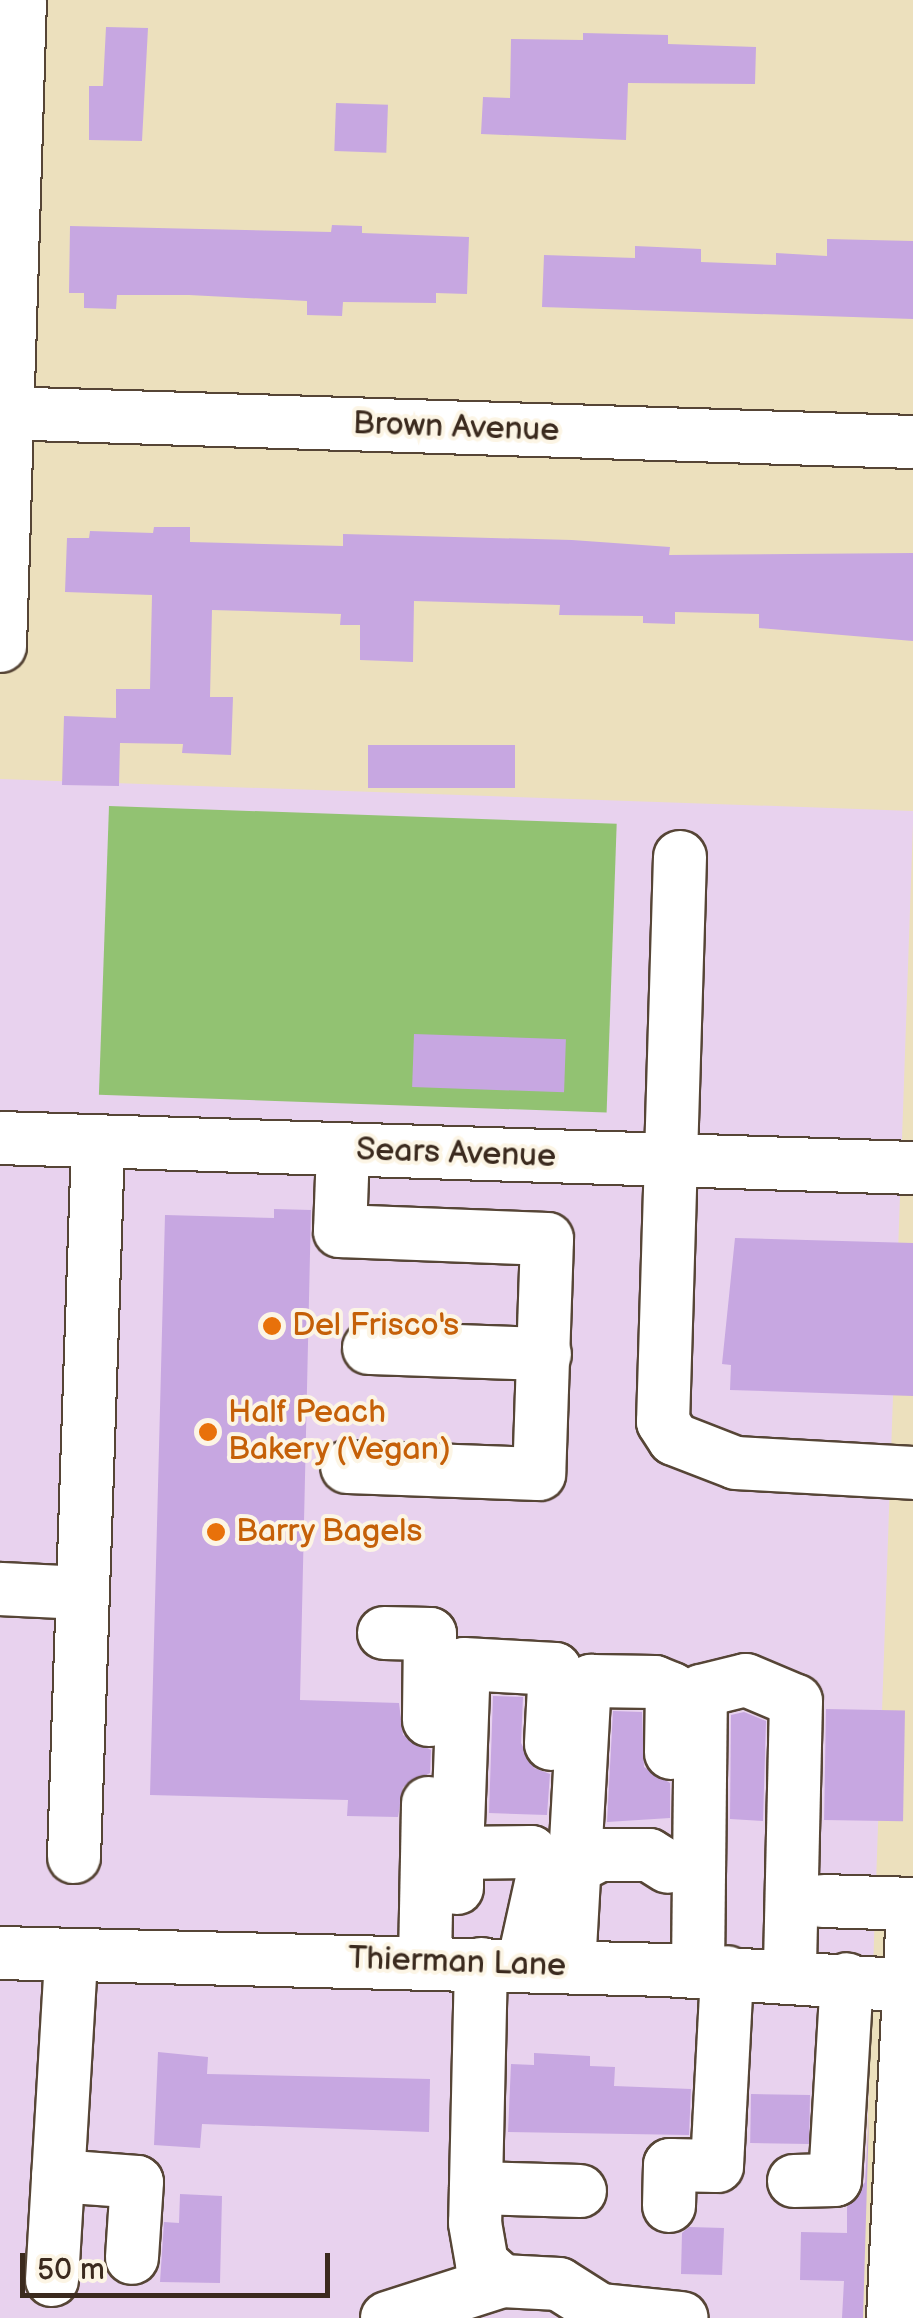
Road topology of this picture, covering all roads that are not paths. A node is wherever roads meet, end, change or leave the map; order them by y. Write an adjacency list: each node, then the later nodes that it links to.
1 (20, 0): 2 (street)
2 (3, 413): 3 (street, Brown Avenue); 4 (street)
3 (913, 442)
4 (0, 646)
5 (680, 857): 9 (street)
6 (0, 1138): 7 (street, Sears Avenue)
7 (98, 1143): 8 (street, Sears Avenue); 16 (street)
8 (343, 1150): 9 (street, Sears Avenue); 12 (street)
9 (672, 1160): 10 (street, Sears Avenue); 14 (street)
10 (913, 1168)
11 (369, 1348): 12 (street)
12 (545, 1354): 13 (street)
13 (347, 1467)
14 (913, 1473)
15 (0, 1590): 16 (street)
16 (82, 1593): 20 (street)
17 (384, 1633): 27 (street)
18 (824, 1799): 23 (street)
19 (458, 1854): 22 (street); 22 (street); 27 (street)
20 (74, 1858)
21 (668, 1867): 22 (street); 22 (street); 28 (street)
22 (561, 1868): 27 (street)
23 (823, 1901): 24 (street); 29 (street)
24 (913, 1905): 30 (street)
25 (0, 1953): 26 (street, Thierman Lane)
26 (71, 1956): 27 (street, Thierman Lane); 31 (street)
27 (492, 1964): 28 (street, Thierman Lane); 33 (street)
28 (696, 1971): 29 (street, Thierman Lane); 29 (street); 35 (street)
29 (820, 1977): 30 (street, Thierman Lane); 32 (street)
30 (911, 1986): 41 (street)
31 (58, 2176): 36 (street); 37 (street)
32 (794, 2181)
33 (476, 2188): 34 (street); 38 (street)
34 (580, 2192)
35 (669, 2206)
36 (132, 2258)
37 (52, 2280)
38 (502, 2281): 39 (street); 40 (street)
39 (387, 2318)
40 (682, 2318)
41 (893, 2318)

